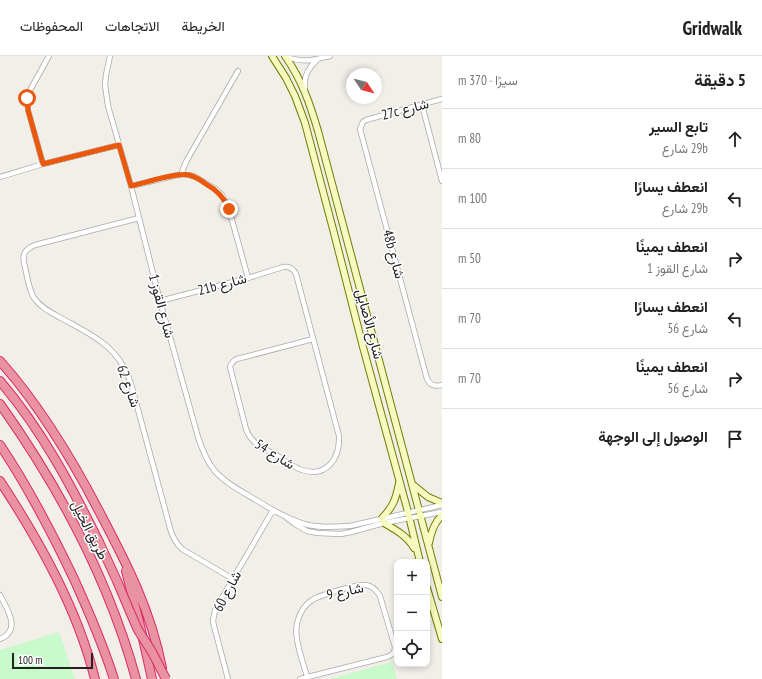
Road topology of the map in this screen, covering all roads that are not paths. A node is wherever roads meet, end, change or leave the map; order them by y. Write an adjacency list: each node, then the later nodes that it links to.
1 (49, 56): 13 (street)
2 (110, 56): 12 (street, شارع القوز 1)
3 (272, 56): 29 (main road, شارع الأصايل)
4 (286, 56): 6 (street); 8 (main road, شارع الأصايل)
5 (330, 56): 6 (street)
6 (318, 59): 8 (street)
7 (238, 71): 14 (street)
8 (305, 92): 30 (main road, شارع الأصايل)
9 (442, 99): 10 (street, 27c شارع)
10 (422, 105): 11 (street, 27c شارع); 16 (street)
11 (368, 119): 25 (street, 48b شارع)
12 (119, 145): 13 (street); 17 (street, شارع القوز 1)
13 (43, 164): 15 (street)
14 (182, 174): 17 (street); 20 (street)
15 (0, 177)
16 (442, 181)
17 (131, 186): 18 (street, شارع القوز 1)
18 (139, 218): 21 (street, شارع القوز 1); 43 (street, شارع 62)
19 (283, 267): 20 (street, 21b شارع); 22 (street, شارع 54)
20 (248, 278): 21 (street, 21b شارع)
21 (160, 301): 32 (street, شارع القوز 1)
22 (313, 339): 22 (street, شارع 54)
23 (0, 361): 40 (highway)
24 (0, 381): 54 (highway, bridge)
25 (440, 385)
26 (0, 404): 52 (highway, طريق الخيل)
27 (0, 445): 51 (highway)
28 (0, 481): 50 (highway)
29 (400, 482): 34 (main road, شارع الأصايل); 38 (main road)
30 (412, 484): 31 (main road); 33 (main road, شارع الأصايل)
31 (442, 504): 33 (street, شارع القوز 1)
32 (273, 510): 38 (street, شارع القوز 1); 43 (street, شارع 60)
33 (419, 510): 34 (street, شارع القوز 1); 36 (main road, شارع الأصايل)
34 (408, 512): 37 (main road, شارع الأصايل); 38 (street, شارع القوز 1)
35 (442, 514): 36 (street, شارع القوز 1); 39 (main road)
36 (421, 517): 37 (street, شارع القوز 1); 39 (main road, شارع الأصايل)
37 (409, 519): 38 (street, شارع القوز 1); 41 (main road, شارع الأصايل)
38 (383, 521): 41 (main road)
39 (429, 546): 46 (main road, شارع الأصايل)
40 (122, 554): 53 (highway); 54 (highway)
41 (418, 555): 42 (main road, شارع الأصايل)
42 (419, 559)
43 (233, 579): 55 (street, شارع 60)
44 (0, 595): 47 (street)
45 (429, 595): 48 (main road)
46 (442, 597)
47 (0, 639)
48 (442, 639)
49 (307, 677): 49 (street, شارع 9); 56 (street, شارع 9)
50 (95, 679)
51 (114, 679)
52 (136, 679)
53 (152, 679)
54 (165, 679)
55 (228, 679)
56 (300, 679)

